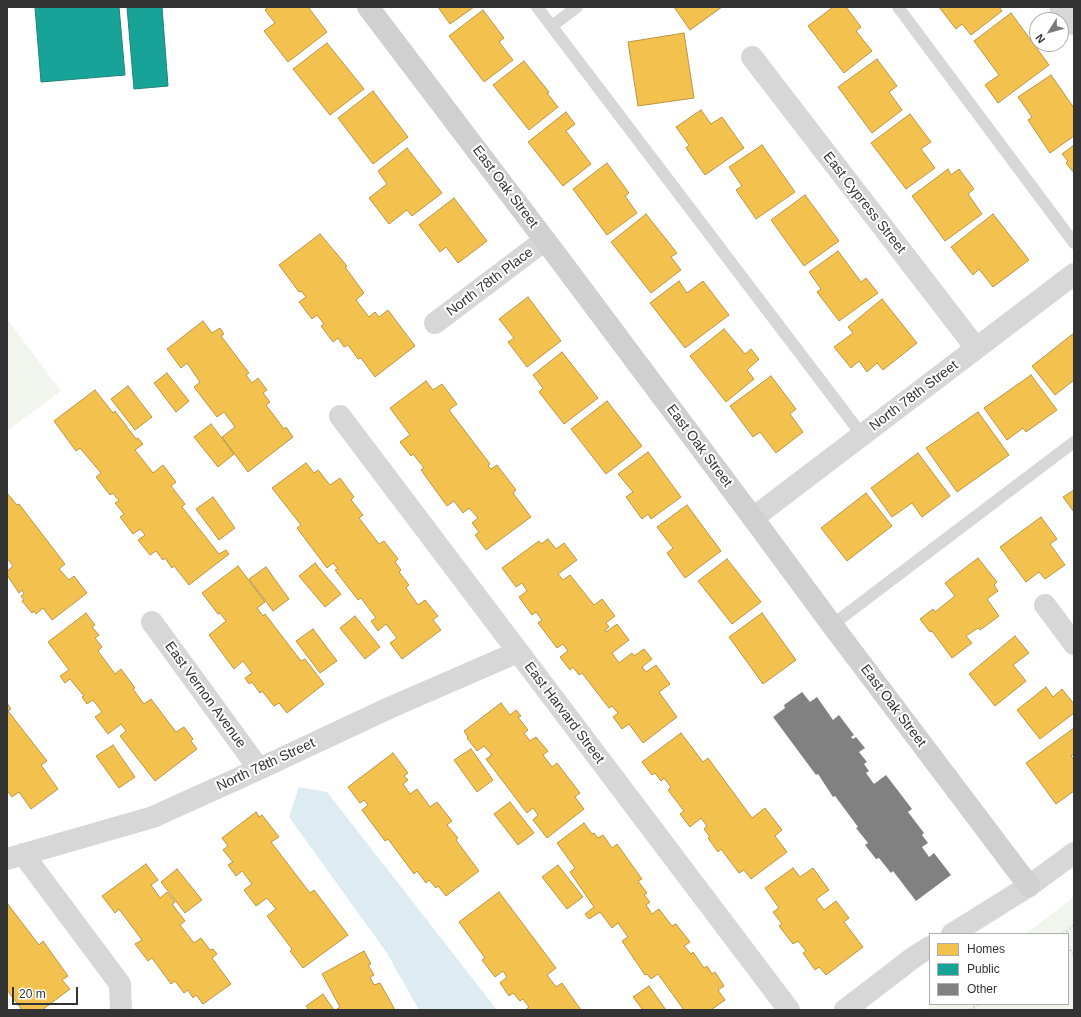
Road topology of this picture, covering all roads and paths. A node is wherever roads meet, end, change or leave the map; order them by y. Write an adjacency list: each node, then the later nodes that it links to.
1 (368, 7): 9 (street, East Oak Street)
2 (537, 7): 7 (lane)
3 (577, 7): 7 (lane)
4 (898, 7): 10 (lane)
5 (1060, 7): 6 (street)
6 (1074, 24)
7 (552, 26): 15 (lane)
8 (752, 57): 13 (street, East Cypress Street)
9 (545, 240): 12 (street, North 78th Place); 17 (street, East Oak Street)
10 (1074, 243)
11 (1074, 274): 13 (street, North 78th Street)
12 (435, 323)
13 (976, 348): 15 (street, North 78th Street)
14 (340, 416): 22 (street, East Harvard Street)
15 (862, 435): 17 (street, North 78th Street)
16 (1074, 442): 20 (lane)
17 (753, 518): 20 (street, East Oak Street)
18 (1045, 605): 21 (street)
19 (152, 622): 23 (street, East Vernon Avenue)
20 (832, 625): 26 (street, East Oak Street)
21 (1074, 644)
22 (518, 652): 23 (street, North 78th Street); 32 (street, East Harvard Street)
23 (260, 769): 25 (street, North 78th Street)
24 (1074, 853): 26 (street)
25 (15, 857): 31 (street)
26 (1029, 886): 28 (street)
27 (1074, 925): 29 (path)
28 (954, 933)
29 (1064, 933)
30 (929, 948): 33 (street)
31 (120, 1010)
32 (789, 1010)
33 (845, 1010)

